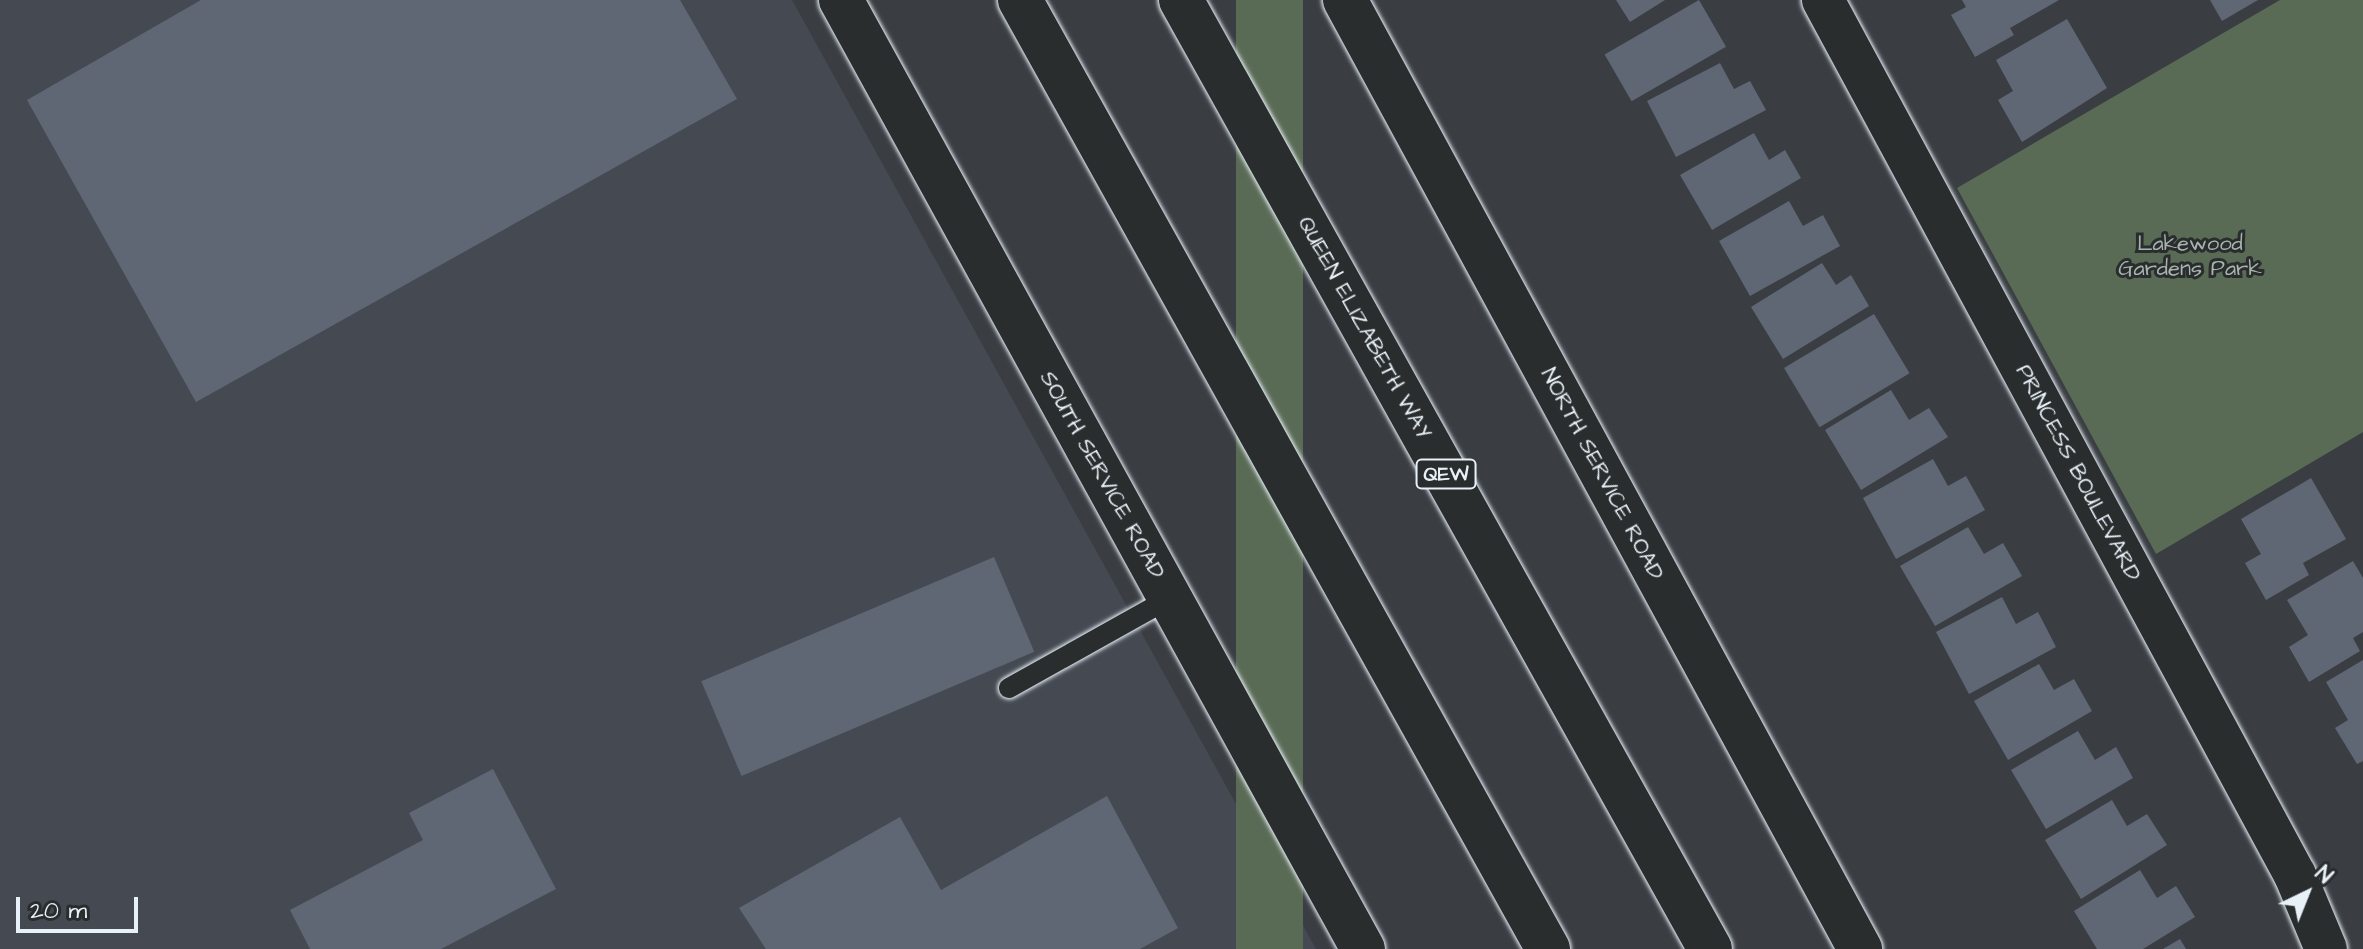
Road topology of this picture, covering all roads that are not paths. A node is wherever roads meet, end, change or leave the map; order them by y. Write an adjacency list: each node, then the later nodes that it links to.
1 (841, 0): 6 (main road, SOUTH SERVICE ROAD)
2 (1020, 0): 9 (main road)
3 (1181, 0): 10 (main road, QUEEN ELIZABETH WAY / QEW)
4 (1345, 0): 11 (main road, NORTH SERVICE ROAD)
5 (1823, 0): 12 (street, PRINCESS BOULEVARD)
6 (1170, 598): 7 (lane); 8 (main road, SOUTH SERVICE ROAD)
7 (1009, 688)
8 (1363, 949)
9 (1548, 949)
10 (1710, 949)
11 (1860, 949)
12 (2326, 949)

